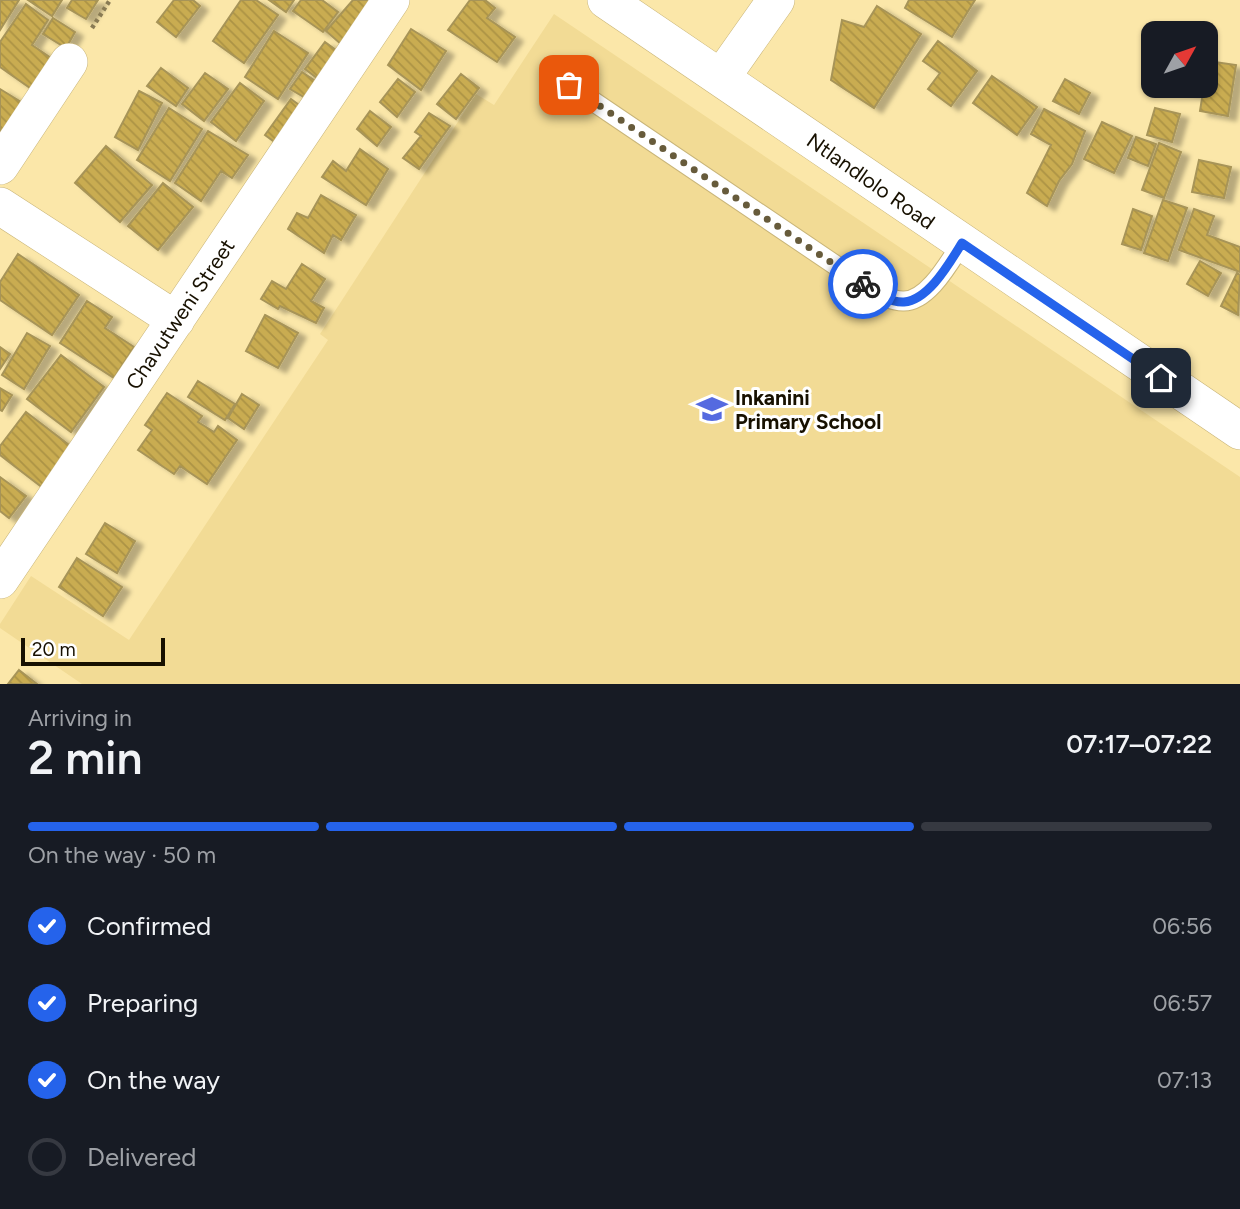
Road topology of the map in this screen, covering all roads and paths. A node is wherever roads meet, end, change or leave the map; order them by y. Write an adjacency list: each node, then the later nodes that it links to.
1 (391, 0): 10 (street, Chavutweni Street)
2 (606, 0): 5 (street, Ntlandlolo Road)
3 (776, 0): 5 (street)
4 (69, 62): 7 (street)
5 (721, 78): 9 (street, Ntlandlolo Road)
6 (569, 85): 9 (lane)
7 (0, 166)
8 (0, 206): 10 (street)
9 (962, 243): 11 (street, Ntlandlolo Road)
10 (176, 320): 12 (street, Chavutweni Street)
11 (1240, 431)
12 (0, 580)

